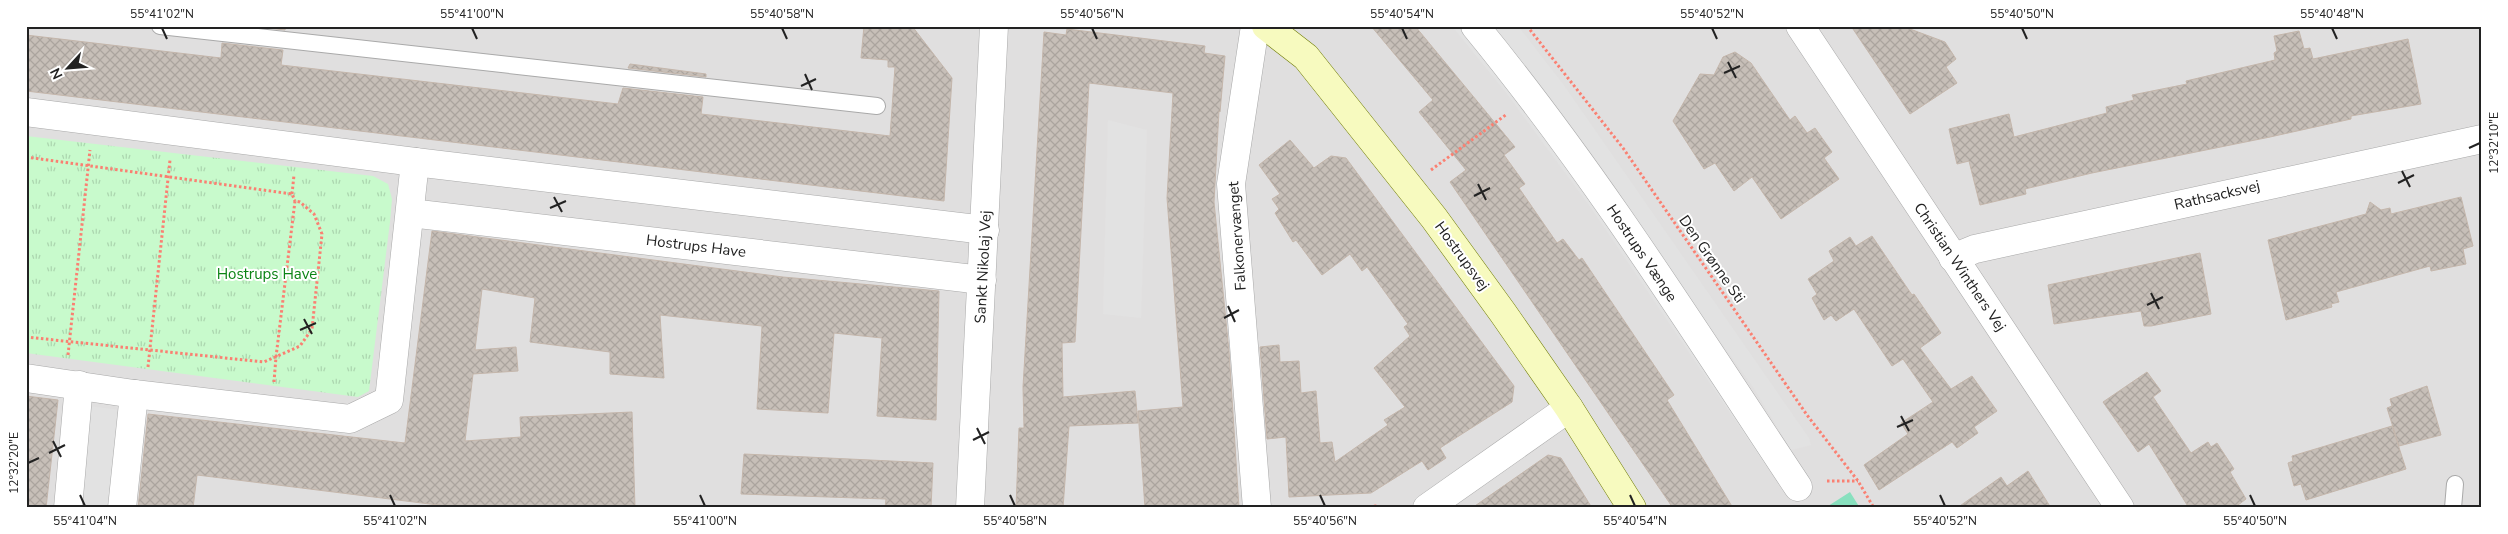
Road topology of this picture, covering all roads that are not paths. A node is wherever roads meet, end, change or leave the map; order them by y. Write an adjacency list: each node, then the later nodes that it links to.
1 (160, 26): 7 (lane)
2 (994, 26): 12 (street, Sankt Nikolaj Vej)
3 (1255, 26): 24 (street, Falkonervænget)
4 (1266, 26): 18 (street, Hostrupsvej)
5 (1475, 26): 20 (street, Hostrups Vænge)
6 (1800, 26): 13 (street, Christian Winthers Vej)
7 (877, 106)
8 (26, 112): 10 (street)
9 (2482, 139): 13 (street, Rathsacksvej)
10 (415, 162): 11 (street); 12 (street)
11 (410, 213): 14 (street, Hostrups Have); 17 (street)
12 (985, 230): 14 (street, Sankt Nikolaj Vej)
13 (1953, 258): 27 (street, Christian Winthers Vej)
14 (982, 280): 23 (street, Sankt Nikolaj Vej)
15 (26, 378): 16 (street)
16 (71, 384): 17 (street); 21 (street)
17 (139, 395): 22 (street)
18 (1569, 408): 25 (street); 26 (street, Hostrupsvej)
19 (2455, 484): 28 (lane)
20 (1798, 487)
21 (68, 508)
22 (122, 508)
23 (970, 508)
24 (1257, 508)
25 (1428, 508)
26 (1632, 508)
27 (2120, 508)
28 (2454, 508)

